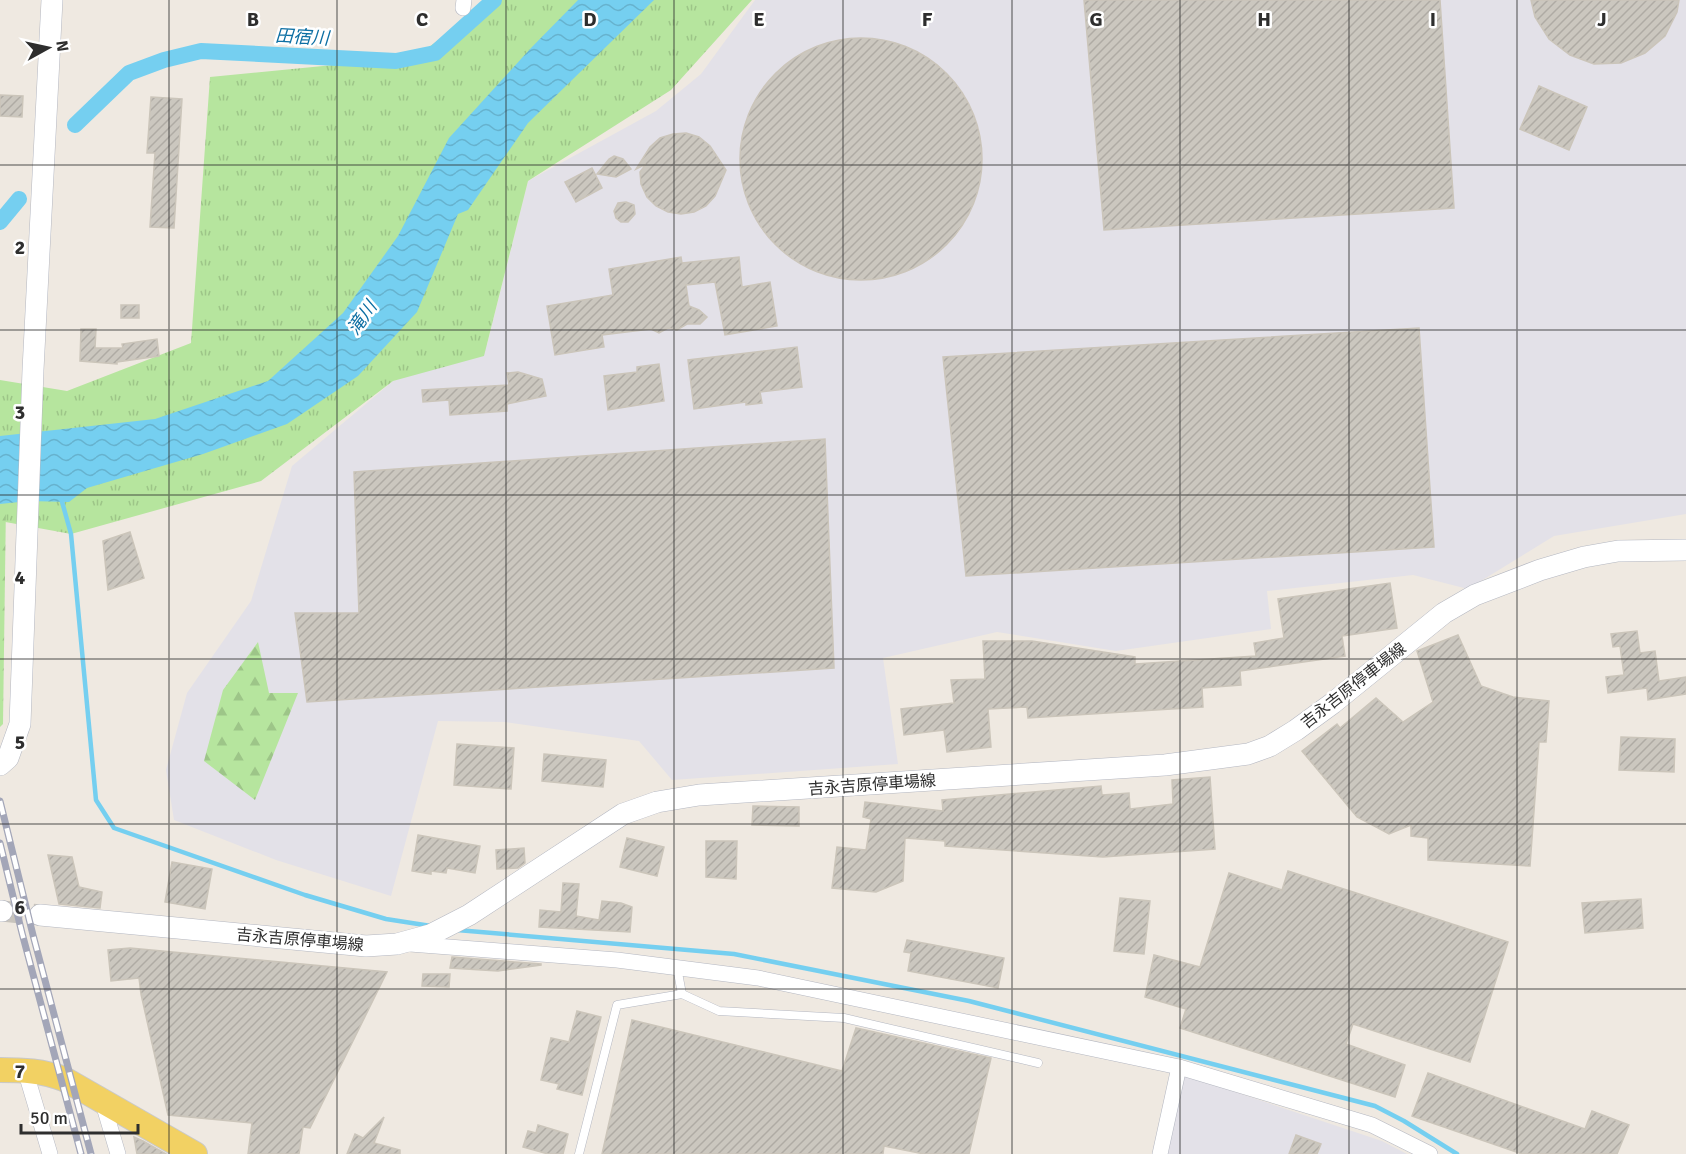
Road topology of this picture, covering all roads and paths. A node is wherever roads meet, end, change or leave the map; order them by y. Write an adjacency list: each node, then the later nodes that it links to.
1 (52, 0): 3 (main road)
2 (1686, 550): 5 (main road, 吉永吉原停車場線)
3 (0, 765)
4 (40, 915): 5 (main road, 吉永吉原停車場線)
5 (397, 944): 6 (street)
6 (677, 967): 7 (lane); 9 (street)
7 (682, 994): 8 (lane); 16 (lane)
8 (1038, 1062)
9 (1179, 1067): 17 (street); 18 (street)
10 (0, 1070): 11 (main road)
11 (25, 1070): 12 (main road); 13 (street)
12 (102, 1100): 14 (street); 15 (main road)
13 (50, 1154)
14 (118, 1154)
15 (195, 1154)
16 (579, 1154)
17 (1160, 1154)
18 (1430, 1154)

